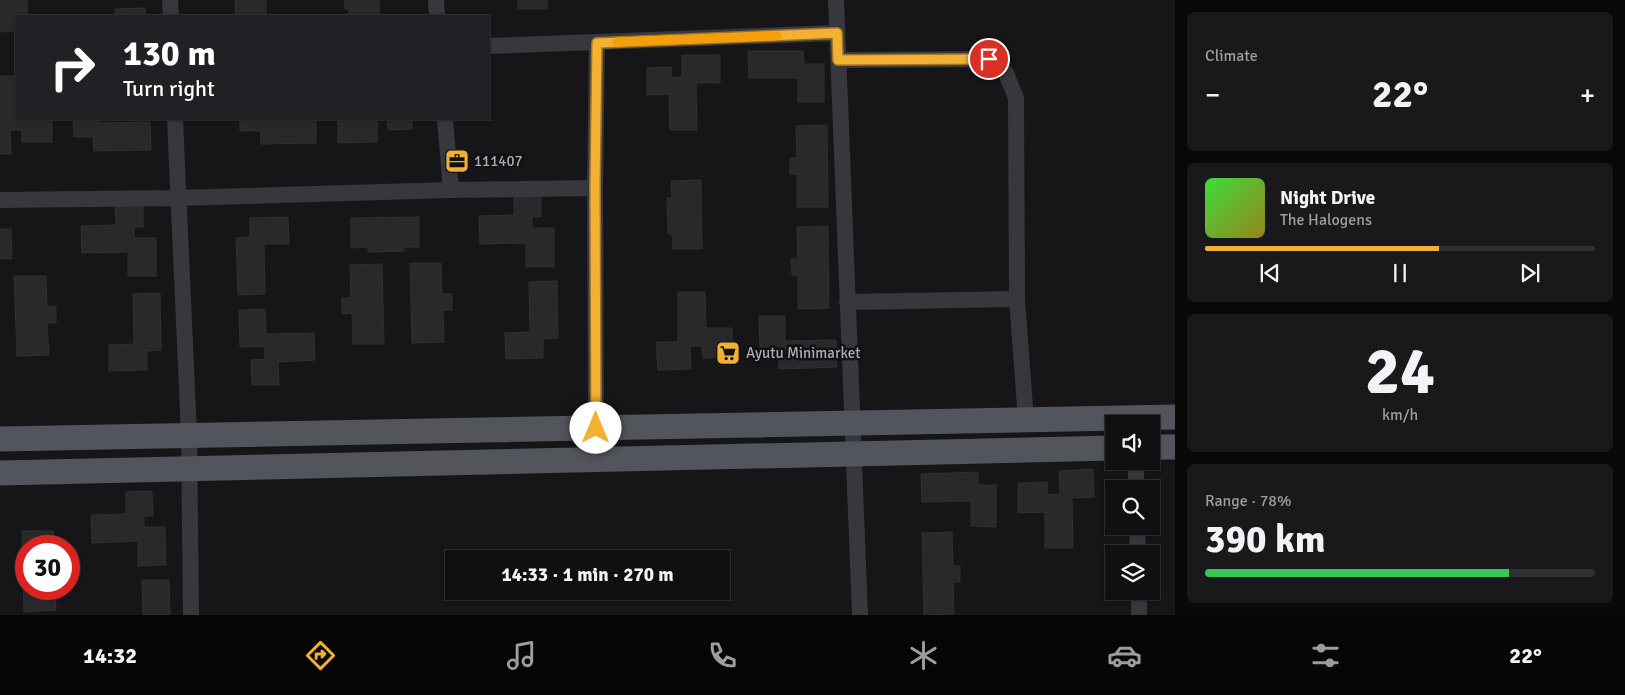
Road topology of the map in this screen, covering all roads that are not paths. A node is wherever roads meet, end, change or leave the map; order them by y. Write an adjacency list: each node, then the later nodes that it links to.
1 (170, 0): 4 (street)
2 (436, 0): 5 (street)
3 (836, 0): 6 (street)
4 (171, 15)
5 (437, 15)
6 (837, 33): 7 (street); 9 (street)
7 (597, 43): 8 (street); 12 (street)
8 (490, 46)
9 (838, 60): 16 (street); 17 (street)
10 (175, 120): 14 (street)
11 (444, 120): 13 (street)
12 (595, 188): 13 (street); 21 (street)
13 (451, 190): 14 (street)
14 (178, 198): 15 (street); 22 (street)
15 (0, 200)
16 (1017, 299): 17 (street); 19 (street)
17 (848, 302): 20 (street)
18 (1175, 418): 19 (main road)
19 (1026, 420): 20 (main road)
20 (852, 422): 21 (main road); 27 (street)
21 (596, 428): 22 (main road)
22 (189, 435): 23 (main road); 28 (street)
23 (0, 439)
24 (1160, 447): 25 (main road)
25 (1175, 447)
26 (1105, 448): 27 (main road)
27 (853, 453): 28 (main road); 32 (street)
28 (190, 470): 29 (main road); 31 (street)
29 (0, 473)
30 (1139, 600): 33 (street)
31 (191, 615)
32 (860, 615)
33 (1139, 615)

